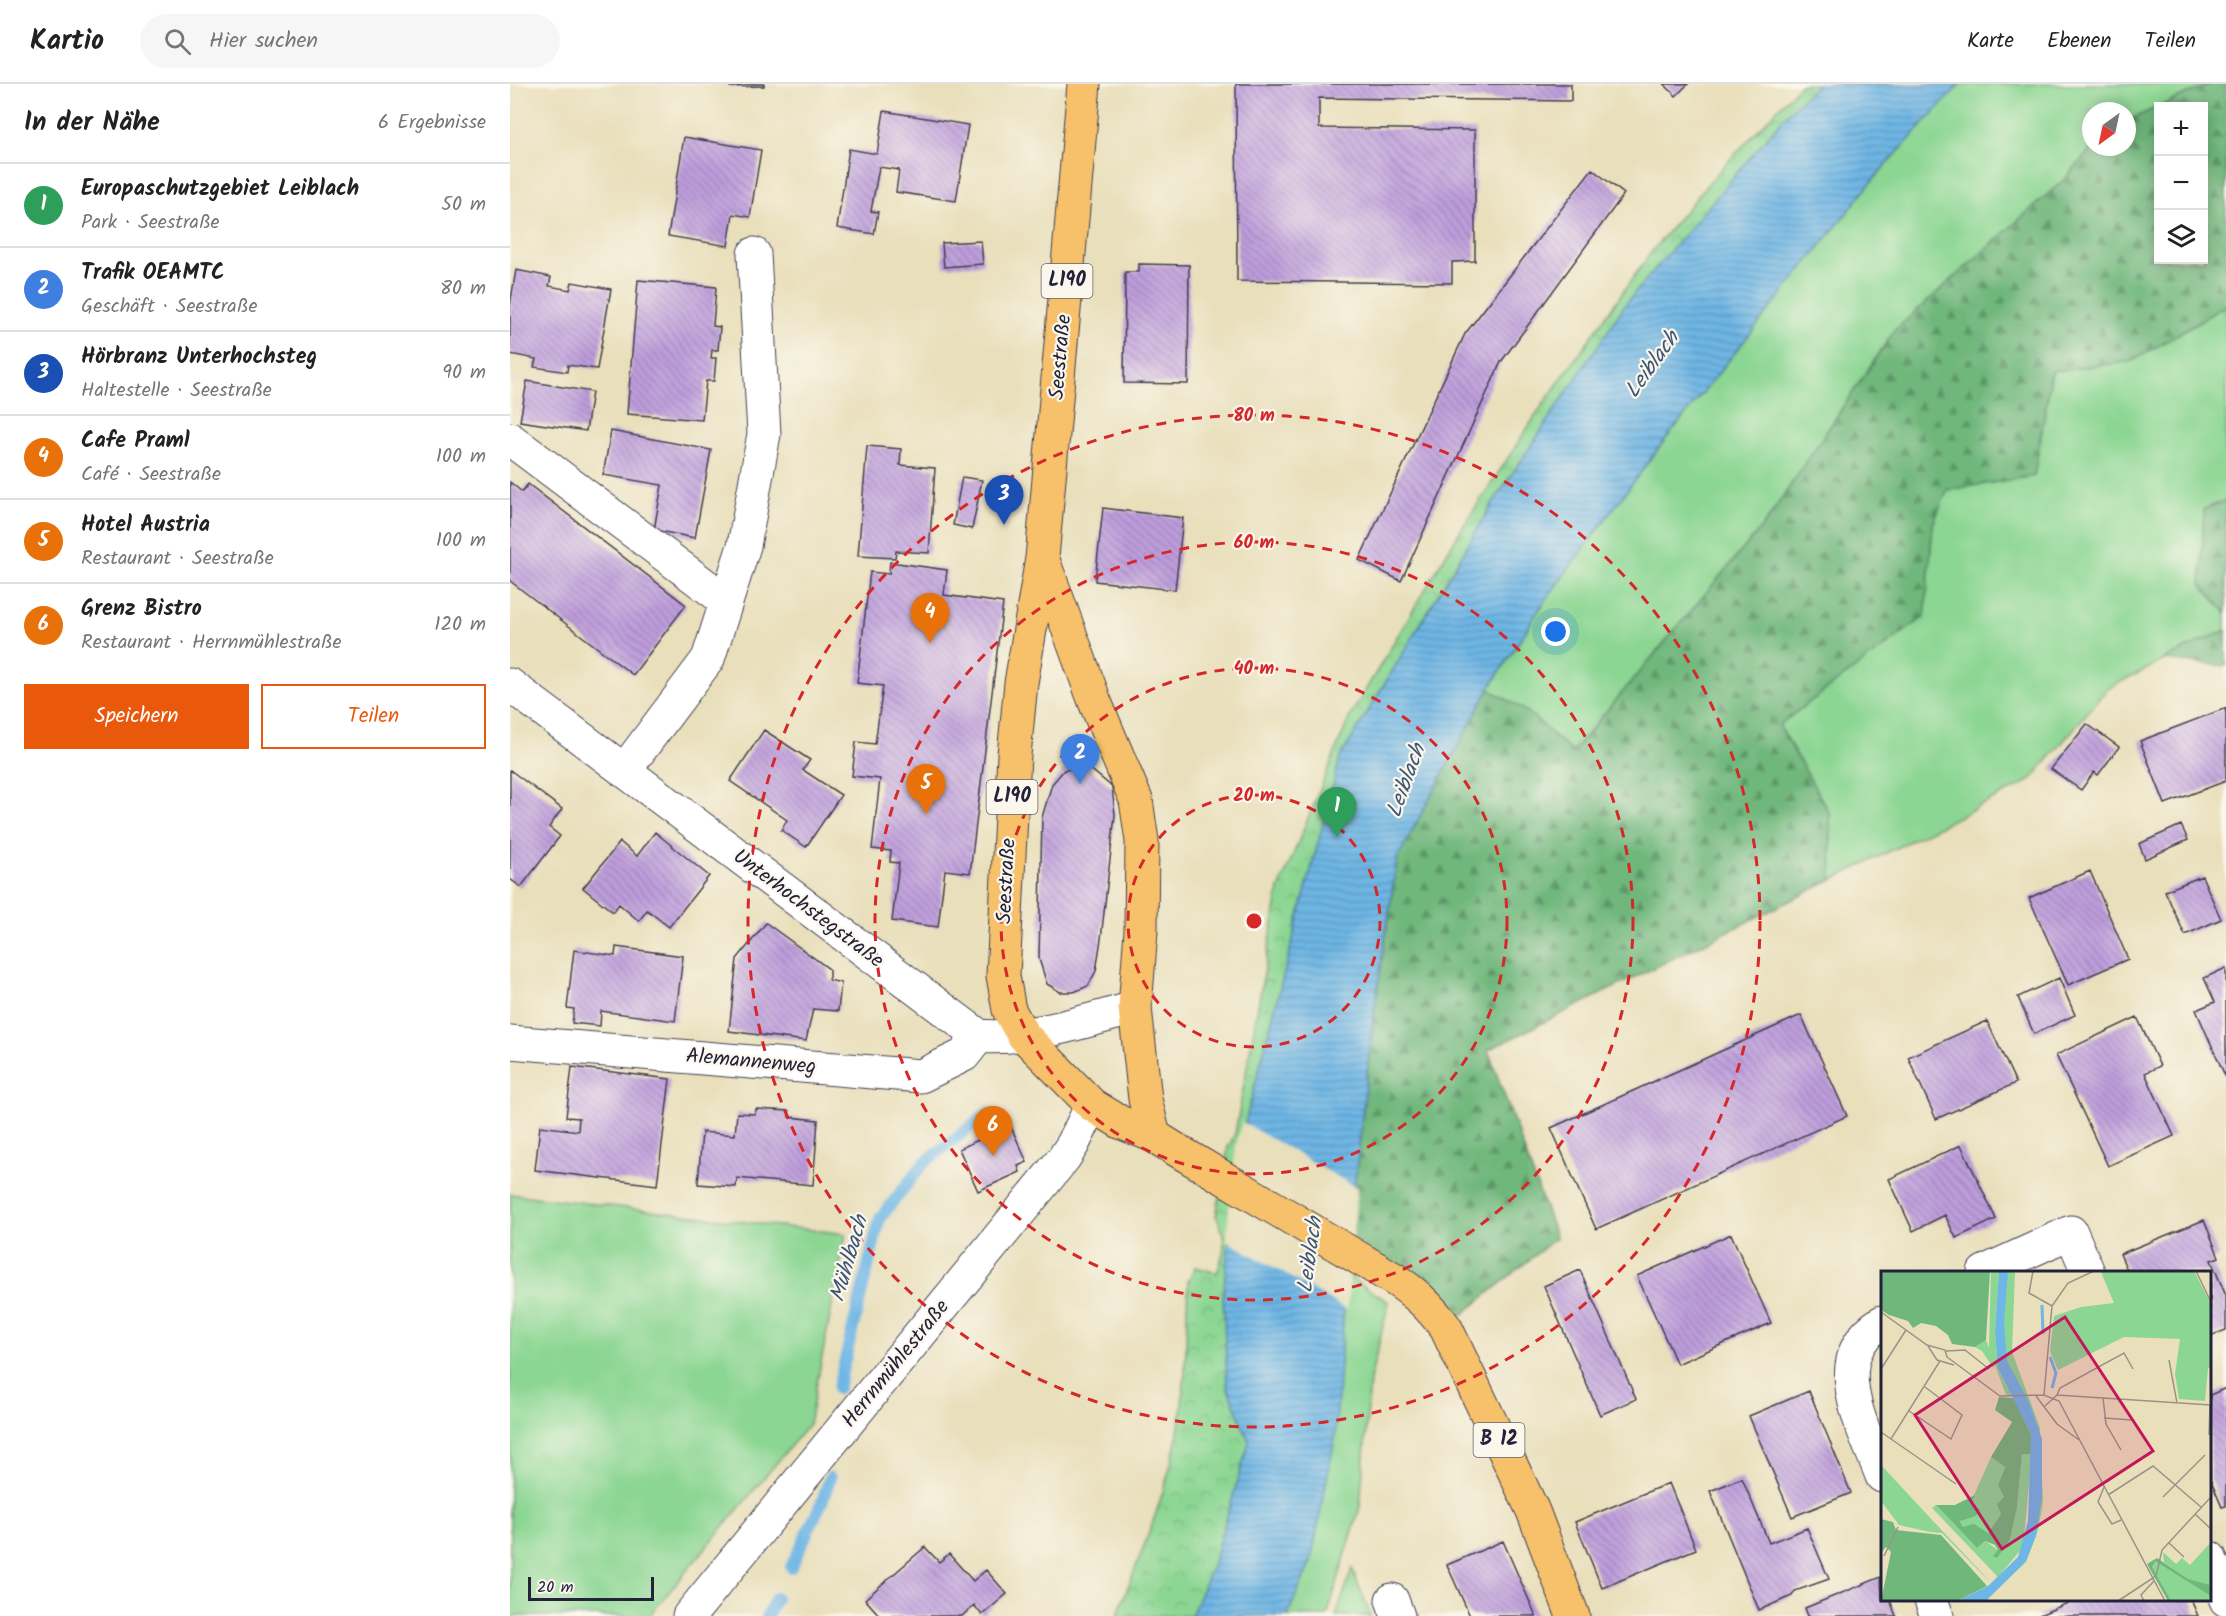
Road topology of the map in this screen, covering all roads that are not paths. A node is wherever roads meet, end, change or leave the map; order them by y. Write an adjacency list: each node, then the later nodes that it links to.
1 (1084, 84): 4 (main road, Seestraße / L190)
2 (754, 254): 5 (street)
3 (510, 439): 5 (street)
4 (1042, 558): 8 (main road, Seestraße / L190); 9 (main road, Seestraße / L190)
5 (726, 601): 7 (street)
6 (510, 685): 7 (street, Unterhochstegstraße)
7 (624, 771): 10 (street, Unterhochstegstraße)
8 (1135, 1008): 9 (street); 13 (main road, Seestraße / L190)
9 (1023, 1035): 10 (street); 12 (main road, Seestraße / L190)
10 (979, 1036): 11 (street, Alemannenweg)
11 (510, 1042)
12 (1092, 1105): 13 (main road, Seestraße / L190); 22 (street, Herrnmühlestraße)
13 (1154, 1137): 14 (main road, Seestraße / L190)
14 (1308, 1229): 23 (main road, B 12)
15 (1986, 1271): 16 (street)
16 (2088, 1271)
17 (1881, 1323): 18 (street)
18 (1881, 1473)
19 (2211, 1561): 20 (street)
20 (2226, 1600)
21 (1932, 1601): 24 (street)
22 (689, 1616)
23 (1573, 1616)
24 (1937, 1616)

